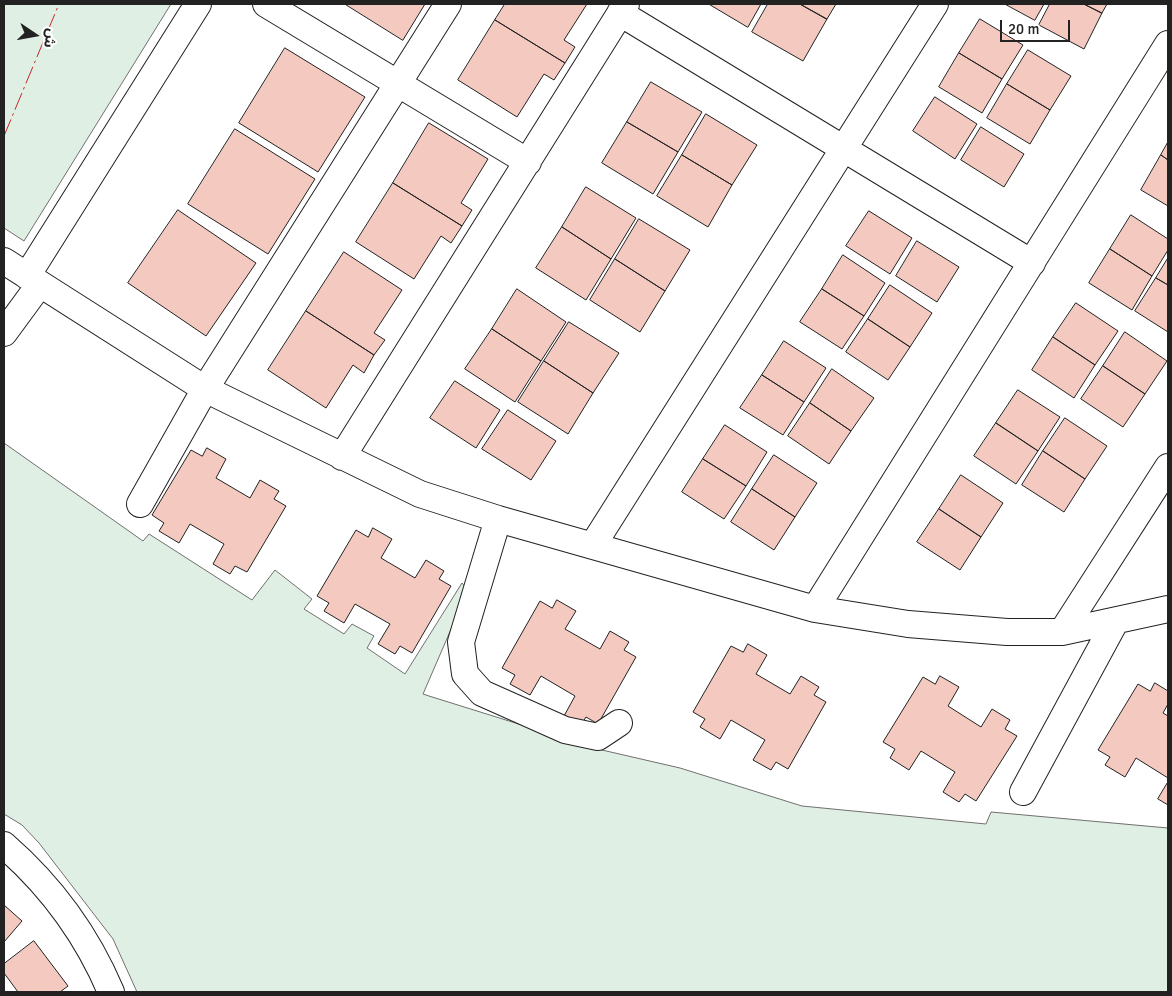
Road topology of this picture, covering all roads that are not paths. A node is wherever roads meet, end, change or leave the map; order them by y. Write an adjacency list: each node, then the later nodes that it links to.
1 (198, 4): 12 (street)
2 (266, 4): 7 (street)
3 (448, 4): 7 (street)
4 (935, 4): 8 (street)
5 (623, 8): 8 (street); 9 (street)
6 (1168, 44): 11 (street)
7 (398, 84): 9 (street); 14 (street)
8 (844, 148): 11 (street); 19 (street)
9 (528, 162): 15 (street)
10 (4, 262): 12 (street)
11 (1032, 263): 20 (street)
12 (33, 280): 13 (street); 14 (street)
13 (4, 333)
14 (205, 389): 15 (street); 17 (street)
15 (342, 457): 18 (street)
16 (1168, 467): 23 (street)
17 (140, 504)
18 (498, 519): 19 (street); 24 (street)
19 (593, 545): 20 (street)
20 (815, 608): 23 (street)
21 (1168, 609): 22 (street)
22 (1115, 622): 23 (street); 25 (street)
23 (1062, 632)
24 (619, 723)
25 (1023, 792)
26 (4, 845): 27 (street)
27 (111, 992)

